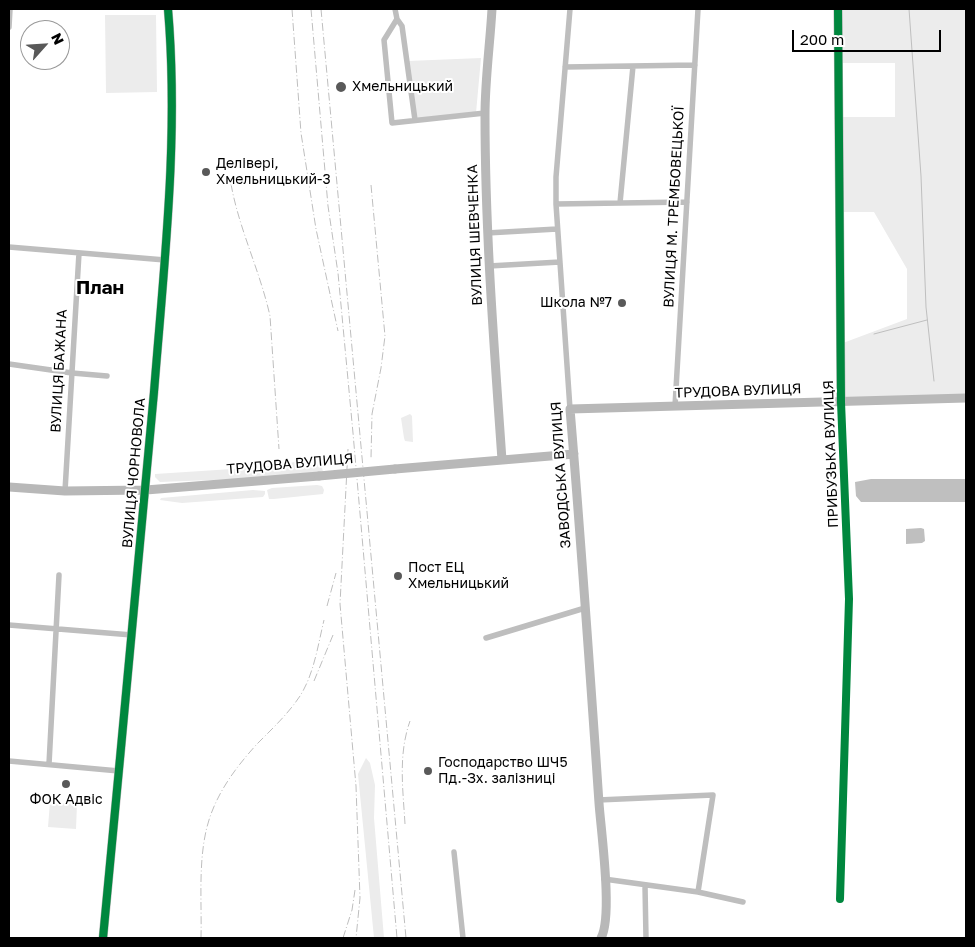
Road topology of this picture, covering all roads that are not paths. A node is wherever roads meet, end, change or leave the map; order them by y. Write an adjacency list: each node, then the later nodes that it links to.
1 (10, 9): 9 (street)
2 (168, 9): 22 (street, ВУЛИЦЯ ЧОРНОВОЛА)
3 (395, 9): 8 (street)
4 (492, 9): 13 (street, ВУЛИЦЯ ШЕВЧЕНКА)
5 (570, 9): 12 (street, ЗАВОДСЬКА ВУЛИЦЯ)
6 (698, 9): 10 (street, ВУЛИЦЯ М. ТРЕМБОВЕЦЬКОЇ)
7 (838, 9): 29 (street, ПРИБУЗЬКА ВУЛИЦЯ)
8 (397, 19): 14 (street); 14 (street)
9 (9, 27)
10 (695, 64): 11 (street); 15 (street, ВУЛИЦЯ М. ТРЕМБОВЕЦЬКОЇ)
11 (633, 66): 12 (street); 16 (street)
12 (565, 67): 17 (street, ЗАВОДСЬКА ВУЛИЦЯ)
13 (485, 113): 14 (street); 19 (street, ВУЛИЦЯ ШЕВЧЕНКА)
14 (415, 120)
15 (687, 202): 16 (street); 30 (street, ВУЛИЦЯ М. ТРЕМБОВЕЦЬКОЇ)
16 (620, 203): 17 (street)
17 (556, 204): 18 (street, ЗАВОДСЬКА ВУЛИЦЯ)
18 (557, 229): 19 (street); 23 (street, ЗАВОДСЬКА ВУЛИЦЯ)
19 (488, 233): 24 (street, ВУЛИЦЯ ШЕВЧЕНКА)
20 (9, 247): 21 (street)
21 (79, 253): 22 (street); 26 (street, ВУЛИЦЯ БАЖАНА)
22 (165, 260): 35 (street, ВУЛИЦЯ ЧОРНОВОЛА)
23 (560, 262): 24 (street); 31 (street, ЗАВОДСЬКА ВУЛИЦЯ)
24 (489, 266): 33 (street, ВУЛИЦЯ ШЕВЧЕНКА)
25 (9, 364): 26 (street)
26 (72, 373): 27 (street); 36 (street, ВУЛИЦЯ БАЖАНА)
27 (107, 376)
28 (966, 398): 29 (street, ТРУДОВА ВУЛИЦЯ)
29 (841, 402): 30 (street, ТРУДОВА ВУЛИЦЯ); 51 (street, ПРИБУЗЬКА ВУЛИЦЯ)
30 (676, 406): 31 (street, ТРУДОВА ВУЛИЦЯ)
31 (570, 409): 32 (street, ЗАВОДСЬКА ВУЛИЦЯ)
32 (574, 454): 33 (street, ТРУДОВА ВУЛИЦЯ); 38 (street, ЗАВОДСЬКА ВУЛИЦЯ)
33 (502, 460): 35 (street, ТРУДОВА ВУЛИЦЯ, bridge)
34 (9, 487): 36 (street, ТРУДОВА ВУЛИЦЯ)
35 (146, 490): 36 (street, ТРУДОВА ВУЛИЦЯ); 41 (street, ВУЛИЦЯ ЧОРНОВОЛА)
36 (65, 491)
37 (59, 575): 40 (street)
38 (586, 608): 42 (street); 46 (street, ЗАВОДСЬКА ВУЛИЦЯ)
39 (9, 625): 40 (street)
40 (56, 629): 41 (street); 44 (street)
41 (132, 635): 45 (street, ВУЛИЦЯ ЧОРНОВОЛА)
42 (486, 638)
43 (9, 761): 44 (street)
44 (49, 764): 45 (street)
45 (119, 771): 53 (street, ВУЛИЦЯ ЧОРНОВОЛА)
46 (598, 800): 48 (street, ЗАВОДСЬКА ВУЛИЦЯ); 50 (street)
47 (454, 852): 54 (street)
48 (604, 879): 49 (street); 55 (street, ЗАВОДСЬКА ВУЛИЦЯ)
49 (645, 886): 50 (street); 56 (street)
50 (698, 892): 52 (street)
51 (840, 899)
52 (743, 902)
53 (103, 938)
54 (463, 938)
55 (601, 938)
56 (646, 938)

